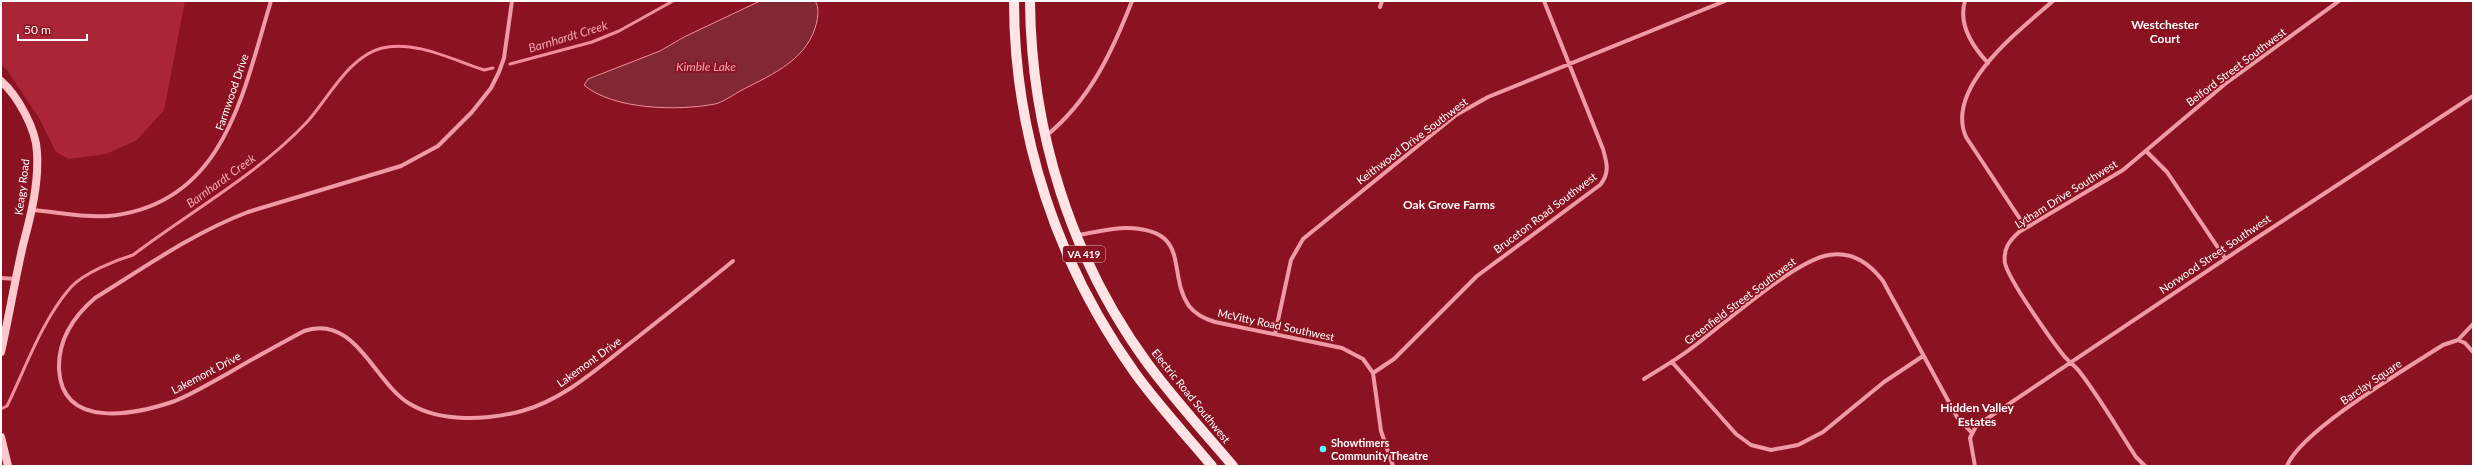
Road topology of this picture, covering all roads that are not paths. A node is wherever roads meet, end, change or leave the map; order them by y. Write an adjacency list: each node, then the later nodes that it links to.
1 (271, 1): 19 (street, Farmwood Drive)
2 (512, 1): 23 (street, Lakemont Drive)
3 (1014, 1): 39 (main road, VA 419)
4 (1030, 1): 17 (main road, Electric Road Southwest / VA 419)
5 (1132, 1): 17 (street)
6 (1382, 1): 12 (street)
7 (1544, 1): 14 (street, Bruceton Road Southwest)
8 (1725, 1): 14 (street, Keithwood Drive Southwest)
9 (1965, 1): 13 (street)
10 (2053, 1): 13 (street)
11 (2339, 1): 18 (street, Belford Street Southwest)
12 (1380, 7)
13 (1988, 63): 20 (street)
14 (1570, 64): 27 (street, Keithwood Drive Southwest); 34 (street, Bruceton Road Southwest)
15 (1, 81): 19 (street, Keagy Road)
16 (2473, 96): 22 (street, Norwood Street Southwest)
17 (1046, 136): 21 (main road, Electric Road Southwest / VA 419)
18 (2147, 152): 20 (street, Lytham Drive Southwest); 22 (street)
19 (33, 210): 25 (street, Keagy Road)
20 (2026, 228): 33 (street, Lytham Drive Southwest)
21 (1076, 236): 27 (street, McVitty Road Southwest); 40 (main road, Electric Road Southwest / VA 419)
22 (2225, 258): 33 (street, Norwood Street Southwest)
23 (733, 260)
24 (1, 278): 25 (street)
25 (16, 279): 29 (street, Keagy Road)
26 (2473, 324): 28 (street, Barclay Square)
27 (1275, 334): 34 (street, McVitty Road Southwest)
28 (2458, 340): 30 (street); 44 (street, Barclay Square)
29 (1, 352)
30 (2473, 352)
31 (1923, 356): 32 (street); 32 (street, Greenfield Street Southwest); 36 (street, Greenfield Street Southwest)
32 (1672, 362): 35 (street, Greenfield Street Southwest)
33 (2071, 362): 36 (street, Norwood Street Southwest); 43 (street, Lytham Drive Southwest)
34 (1373, 373): 41 (street, McVitty Road Southwest)
35 (1644, 379)
36 (1971, 432): 42 (street)
37 (1, 438): 38 (street)
38 (8, 466)
39 (1212, 466)
40 (1233, 466)
41 (1393, 466)
42 (1974, 466)
43 (2145, 466)
44 (2286, 466)

